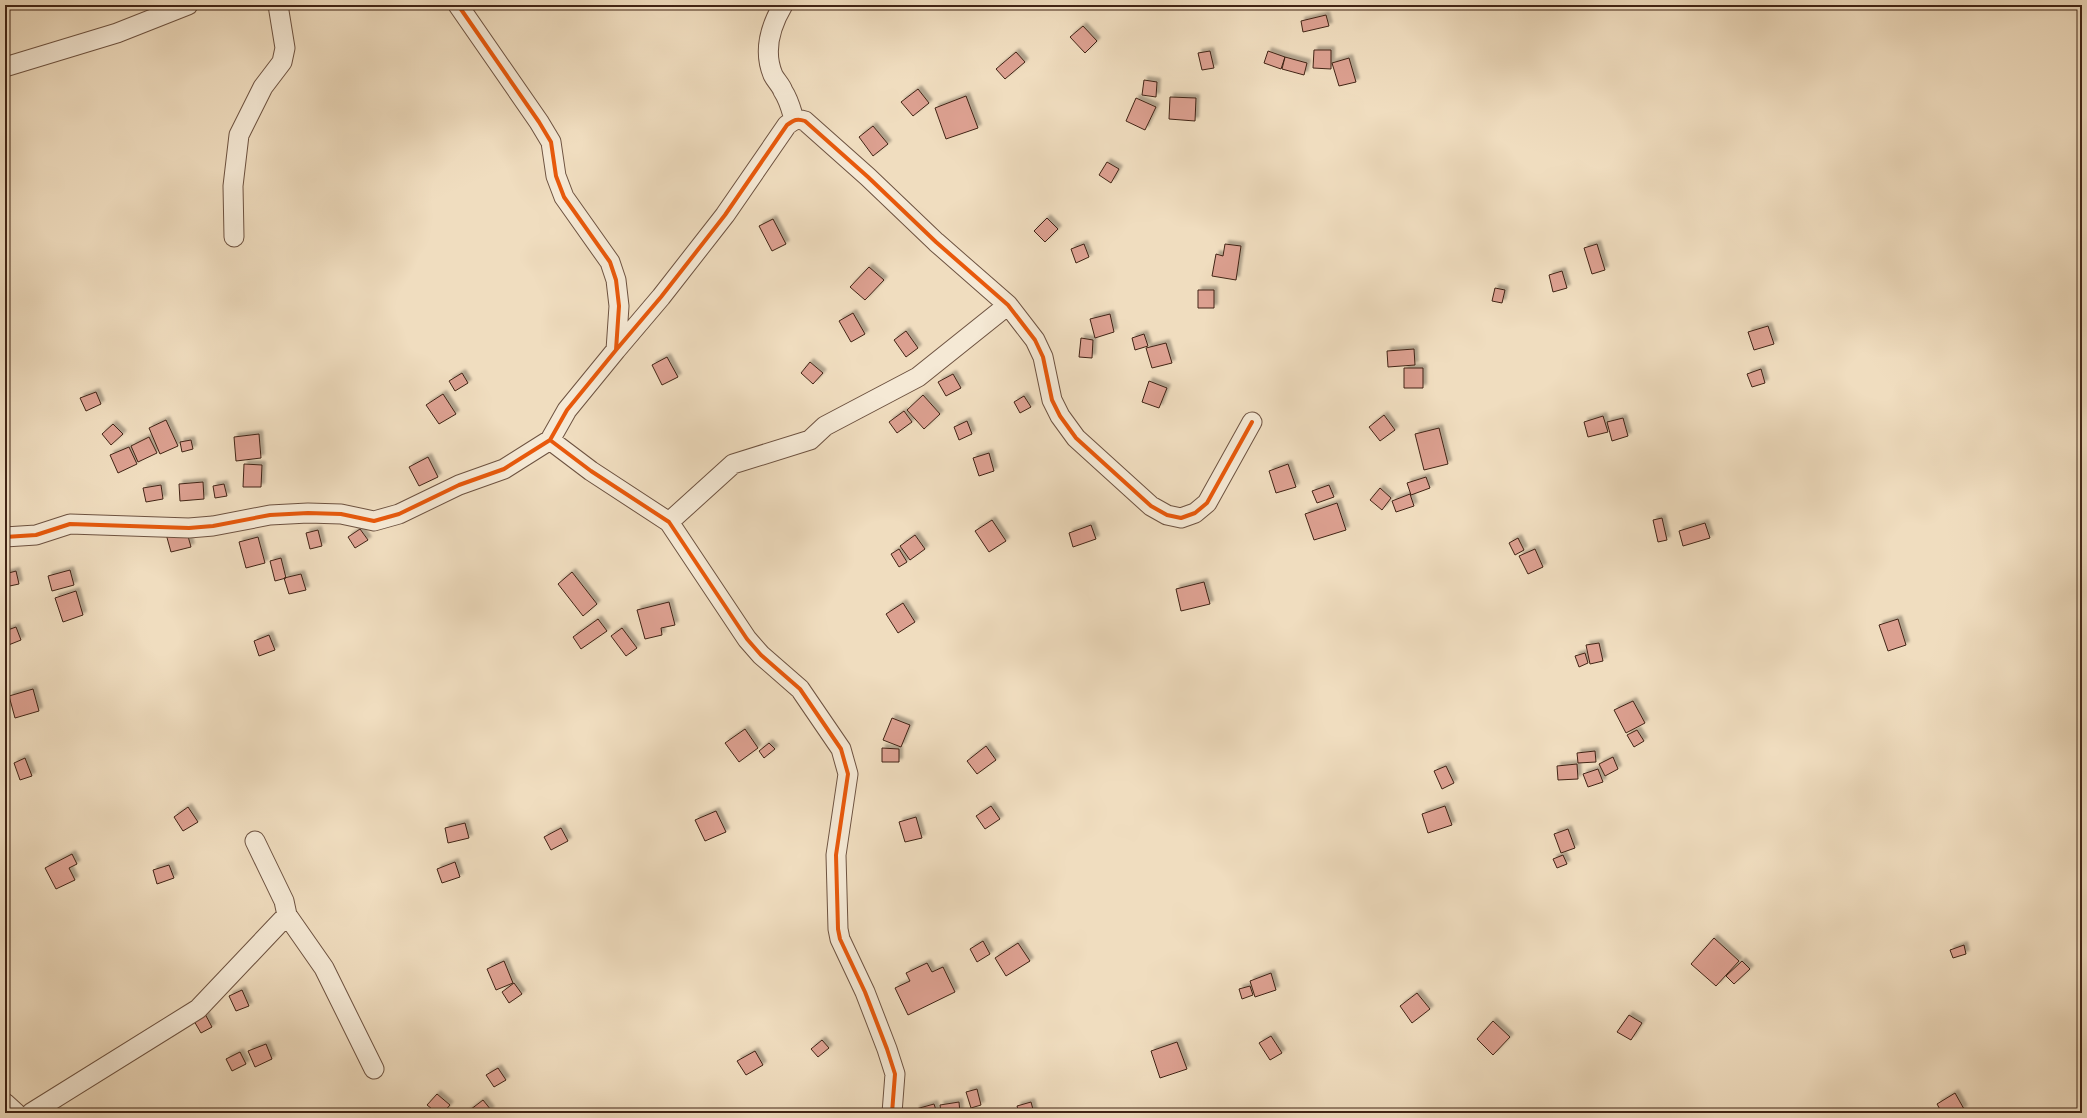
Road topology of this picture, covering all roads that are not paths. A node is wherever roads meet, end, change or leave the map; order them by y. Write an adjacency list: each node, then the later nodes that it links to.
1 (188, 5): 5 (street)
2 (278, 5): 7 (street)
3 (458, 5): 9 (street)
4 (783, 5): 6 (street)
5 (5, 67)
6 (794, 120): 8 (street); 9 (street)
7 (234, 237)
8 (1008, 305): 10 (street); 12 (street)
9 (616, 350): 11 (street)
10 (1252, 422)
11 (550, 440): 12 (street); 13 (street)
12 (669, 522): 20 (street)
13 (5, 537)
14 (255, 841): 15 (street)
15 (287, 915): 16 (street); 19 (street)
16 (374, 1069)
17 (5, 1103): 18 (street)
18 (16, 1113)
19 (31, 1113)
20 (892, 1113)

